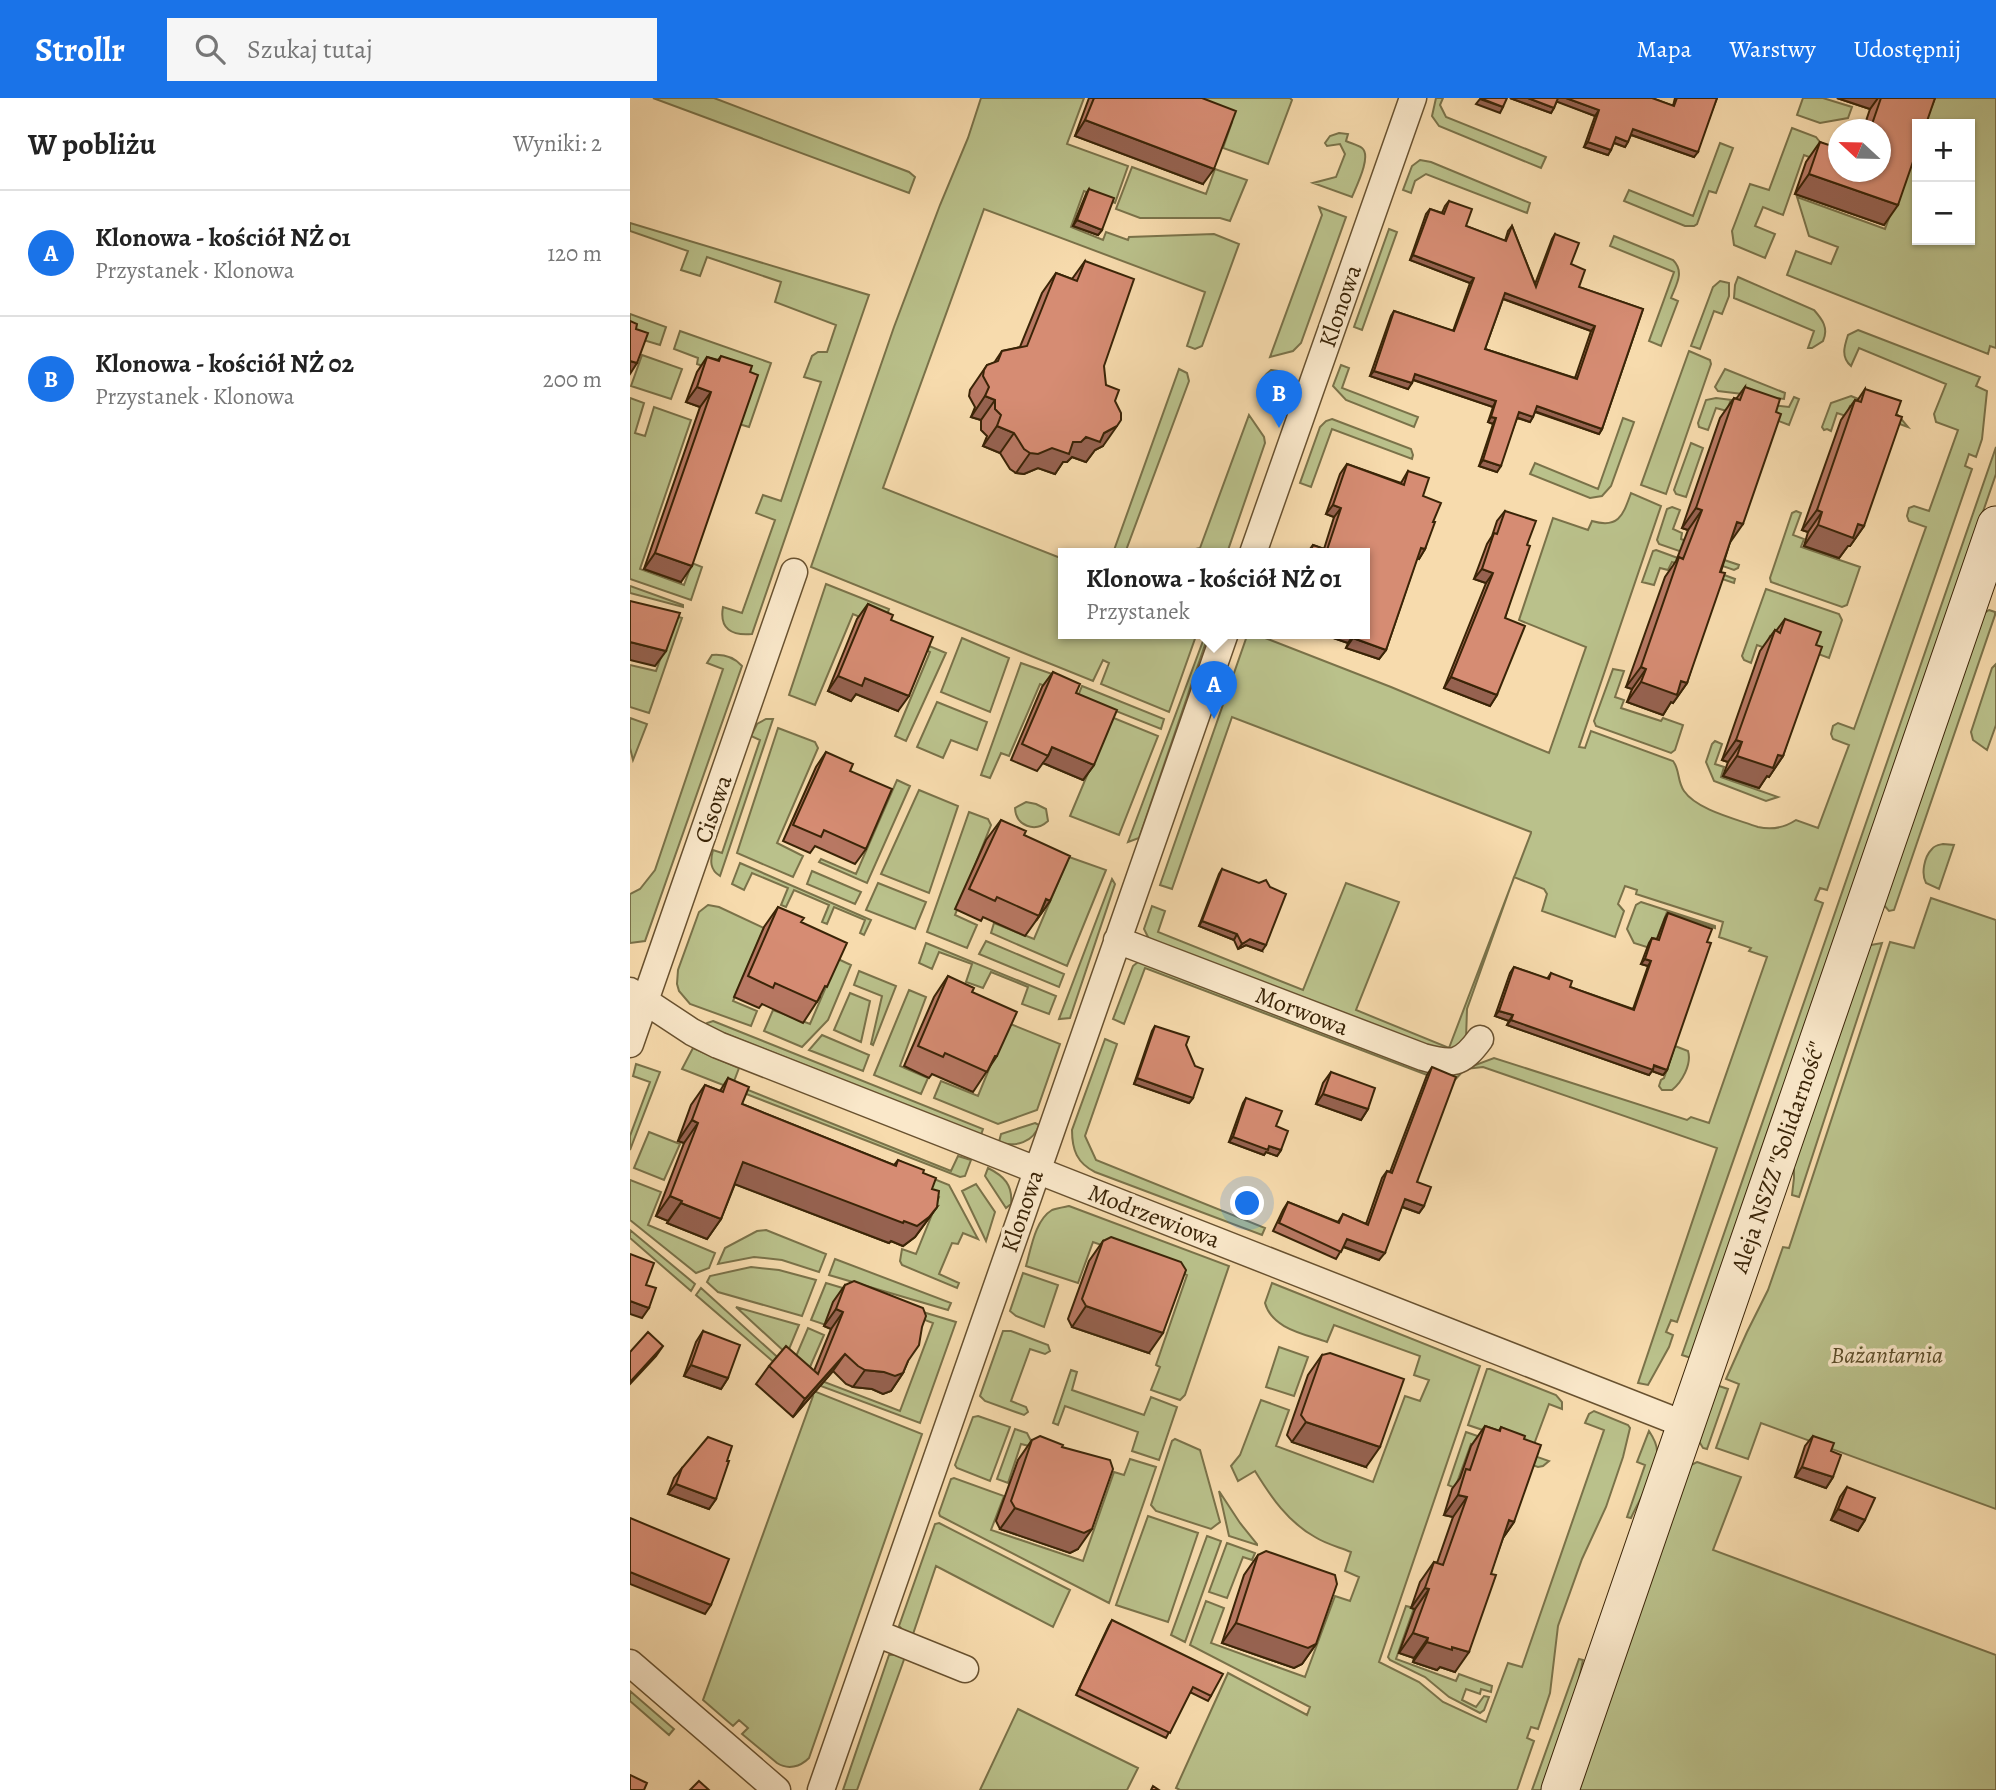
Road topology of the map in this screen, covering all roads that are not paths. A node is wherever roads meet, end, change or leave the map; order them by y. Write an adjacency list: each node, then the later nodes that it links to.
1 (1413, 98): 3 (street, Klonowa)
2 (1996, 525): 11 (street, Aleja NSZZ "Solidarność")
3 (1255, 548)
4 (794, 572): 7 (street, Cisowa)
5 (1223, 639): 6 (street, Klonowa)
6 (1117, 940): 8 (street, Morwowa); 10 (street, Klonowa)
7 (637, 997): 9 (street, Cisowa); 10 (street, Modrzewiowa)
8 (1480, 1039)
9 (630, 1044)
10 (1036, 1170): 11 (street, Modrzewiowa); 12 (street, Klonowa)
11 (1686, 1425): 17 (street, Aleja NSZZ "Solidarność")
12 (876, 1633): 14 (street); 16 (street, Klonowa)
13 (630, 1663): 15 (street)
14 (965, 1669)
15 (777, 1790)
16 (821, 1790)
17 (1560, 1790)

